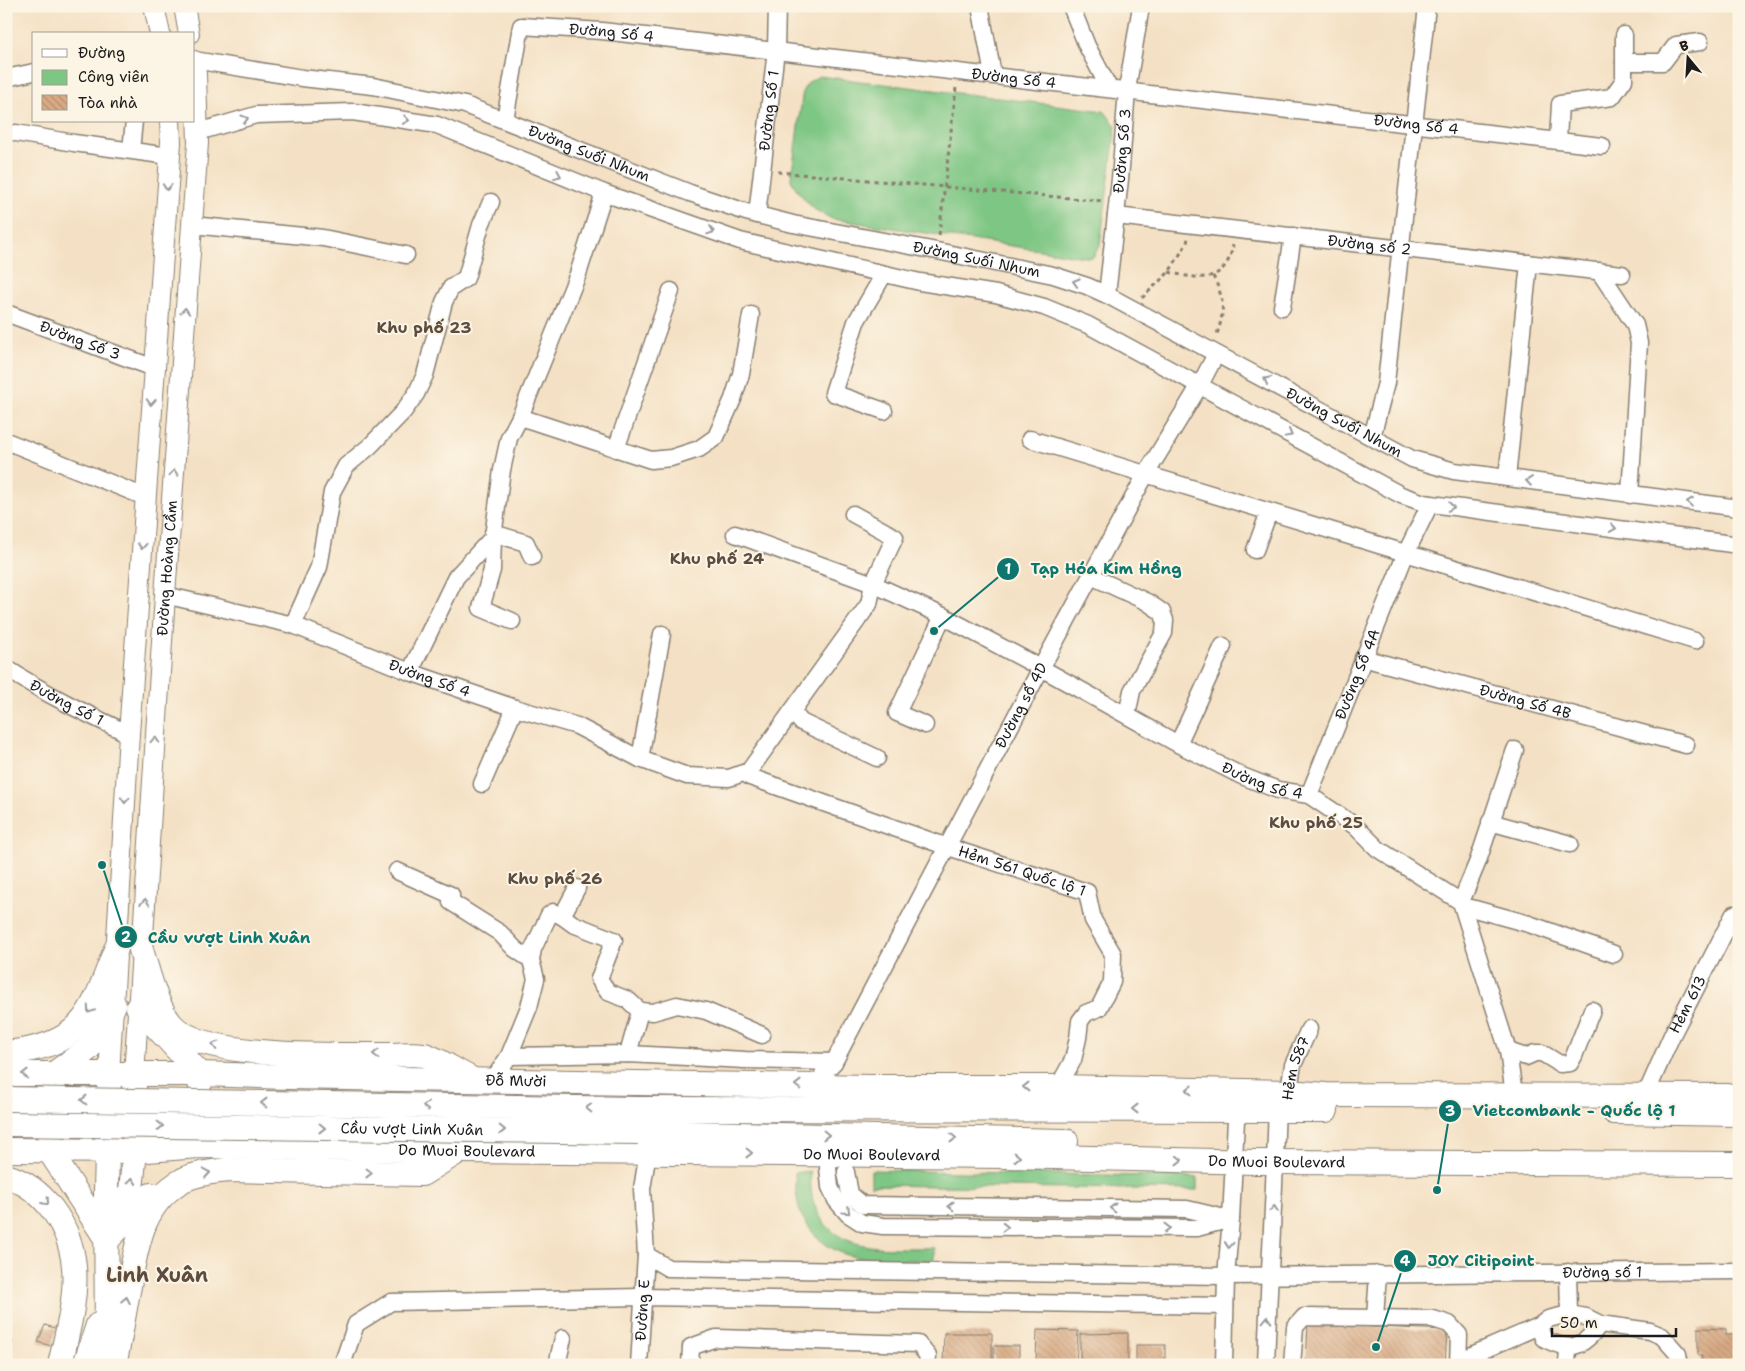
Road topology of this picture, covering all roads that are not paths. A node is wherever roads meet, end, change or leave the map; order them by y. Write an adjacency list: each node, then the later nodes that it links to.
1 (154, 6): 8 (main road)
2 (184, 6): 9 (main road)
3 (777, 6): 12 (street, Đường Số 1)
4 (980, 6): 17 (street)
5 (1071, 6): 19 (street)
6 (1141, 6): 20 (street, Đường Số 3)
7 (1427, 6): 24 (street)
8 (160, 32)
9 (189, 32)
10 (1624, 35): 14 (street)
11 (1700, 42): 14 (street)
12 (776, 50): 17 (street, Đường Số 4); 21 (street, Đường Số 4); 34 (street, Đường Số 1)
13 (195, 61): 21 (street, Đường Suối Nhum)
14 (1624, 62): 27 (street)
15 (195, 68): 25 (main road, Đường Hoàng Cầm)
16 (32, 72): 18 (street)
17 (994, 74): 19 (street, Đường Số 4)
18 (6, 78)
19 (1109, 88): 20 (street, Đường Số 4)
20 (1127, 90): 24 (street, Đường Số 4); 33 (street, Đường Số 3)
21 (505, 120): 34 (street, Đường Suối Nhum)
22 (134, 122): 29 (street)
23 (170, 122): 30 (main road, Đường Hoàng Cầm)
24 (1414, 123): 27 (street, Đường Số 4); 37 (street)
25 (198, 132): 31 (street, one-way to 31); 35 (main road, Đường Hoàng Cầm)
26 (16, 133): 29 (street)
27 (1558, 140): 28 (street, Đường Số 4)
28 (1602, 146)
29 (132, 150): 30 (street)
30 (169, 156): 49 (main road, Đường Hoàng Cầm, one-way to 49)
31 (604, 193): 41 (street, one-way to 41); 52 (street)
32 (491, 202): 76 (street)
33 (1117, 209): 36 (street, Đường số 2); 44 (street, Đường Số 3)
34 (757, 215): 44 (street, Đường Suối Nhum, one-way to 34)
35 (192, 225): 38 (street); 73 (main road, Đường Hoàng Cầm, one-way to 35)
36 (1293, 236): 37 (street, Đường số 2); 45 (street)
37 (1401, 248): 39 (street, Đường số 2); 53 (street)
38 (406, 255)
39 (1529, 263): 40 (street, Đường số 2); 58 (street)
40 (1599, 271): 42 (street, Đường số 2); 59 (street)
41 (884, 274): 50 (street); 51 (street)
42 (1622, 274)
43 (670, 291): 56 (street)
44 (1107, 295): 48 (street, Đường Suối Nhum)
45 (1282, 307)
46 (6, 313): 49 (street, Đường Số 3)
47 (751, 315): 56 (street)
48 (1214, 352): 50 (street, Đường số 4D); 53 (street, Đường Suối Nhum, one-way to 48)
49 (154, 368): 60 (main road, Đường Hoàng Cầm, one-way to 60)
50 (1200, 385): 57 (street, Đường số 4D); 61 (street, one-way to 61)
51 (884, 411)
52 (520, 417): 56 (street); 66 (street)
53 (1372, 437): 58 (street, Đường Suối Nhum)
54 (1030, 440): 57 (street)
55 (6, 441): 60 (street)
56 (616, 449)
57 (1146, 474): 63 (street); 71 (street, Đường số 4D)
58 (1507, 478): 59 (street, Đường Suối Nhum, one-way to 58)
59 (1630, 495): 62 (street, Đường Suối Nhum, one-way to 59)
60 (145, 497): 88 (main road, Đường Hoàng Cầm, one-way to 88)
61 (1430, 504): 67 (street, one-way to 67); 69 (street, Đường Số 4A)
62 (1739, 508)
63 (1269, 512): 68 (street); 69 (street)
64 (853, 514): 72 (street)
65 (735, 534): 72 (street, Đường Số 4)
66 (493, 535): 70 (street); 75 (street); 83 (street)
67 (1739, 545)
68 (1254, 550)
69 (1406, 553): 78 (street); 80 (street, Đường Số 4A)
70 (532, 557)
71 (1091, 576): 82 (street, Đường số 4D); 86 (street)
72 (873, 584): 74 (street, Đường Số 4); 85 (street)
73 (165, 594): 76 (street, Đường Số 4); 106 (main road, Đường Hoàng Cầm, one-way to 73)
74 (943, 616): 82 (street, Đường Số 4); 87 (street)
75 (512, 621)
76 (293, 625): 83 (street, Đường Số 4)
77 (662, 634): 93 (street)
78 (1695, 641)
79 (1223, 646): 89 (street)
80 (1363, 658): 90 (street, Đường Số 4B); 96 (street, Đường Số 4A)
81 (6, 668): 88 (street, Đường Số 1)
82 (1041, 668): 86 (street, Đường Số 4); 99 (street, Đường số 4D)
83 (410, 672): 84 (street, Đường Số 4)
84 (515, 708): 93 (street, Đường Số 4); 95 (street)
85 (792, 712): 92 (street); 94 (street)
86 (1127, 715): 89 (street, Đường Số 4)
87 (925, 725)
88 (129, 734): 105 (main road, Đường Hoàng Cầm, one-way to 105)
89 (1178, 744): 96 (street, Đường Số 4)
90 (1686, 745)
91 (1515, 750): 97 (street)
92 (877, 758)
93 (640, 759): 94 (street, Đường Số 4)
94 (749, 771): 99 (street)
95 (482, 784)
96 (1309, 795): 102 (street, Đường Số 4)
97 (1490, 822): 98 (street); 102 (street)
98 (1570, 844)
99 (948, 847): 117 (street, Đường số 4D); 126 (street, Hẻm 561 Quốc lộ 1)
100 (397, 871): 108 (street)
101 (577, 888): 104 (street)
102 (1463, 906): 107 (street); 115 (street)
103 (1734, 914): 128 (street, Hẻm 613)
104 (562, 916): 108 (street); 111 (street)
105 (116, 949): 109 (main road, Đường Hoàng Cầm); 116 (highway, one-way to 116)
106 (141, 950): 110 (main road, Đường Hoàng Cầm); 124 (highway, one-way to 106)
107 (1614, 954)
108 (531, 960): 118 (street)
109 (114, 1006): 120 (highway); 122 (main road, Đường Hoàng Cầm)
110 (138, 1007): 121 (highway); 123 (main road, Đường Hoàng Cầm)
111 (640, 1010): 114 (street); 117 (street)
112 (1592, 1010): 115 (street)
113 (1309, 1029): 132 (street, Hẻm 587)
114 (762, 1035)
115 (1508, 1051): 127 (street)
116 (6, 1053)
117 (628, 1054): 118 (street)
118 (509, 1056): 124 (street)
119 (6, 1074): 120 (highway, one-way to 119)
120 (54, 1074): 122 (highway); 139 (highway)
121 (200, 1074): 123 (highway, Đỗ Mười); 124 (highway, Đỗ Mười); 137 (highway)
122 (109, 1075): 123 (highway); 140 (highway)
123 (134, 1075): 142 (highway)
124 (483, 1080): 125 (highway, Đỗ Mười)
125 (596, 1082): 126 (highway, Đỗ Mười, one-way to 125); 133 (highway)
126 (1058, 1087): 131 (highway, Do Muoi Boulevard, one-way to 126)
127 (1514, 1095): 128 (highway, Do Muoi Boulevard); 132 (highway, Do Muoi Boulevard)
128 (1643, 1096): 129 (highway, Do Muoi Boulevard)
129 (1739, 1096)
130 (6, 1099): 136 (highway, Cầu vượt Linh Xuân, one-way to 130, bridge)
131 (1237, 1100): 132 (highway, Do Muoi Boulevard); 133 (highway, Do Muoi Boulevard, one-way to 133); 144 (street)
132 (1282, 1100): 134 (highway, Do Muoi Boulevard); 145 (street, Hẻm 587)
133 (766, 1110): 136 (highway, Do Muoi Boulevard)
134 (1739, 1114)
135 (6, 1124): 136 (highway, Cầu vượt Linh Xuân, one-way to 136, bridge)
136 (641, 1131): 143 (highway, Do Muoi Boulevard); 144 (highway, Do Muoi Boulevard, one-way to 144); 144 (highway, Do Muoi Boulevard, one-way to 144); 152 (street, Đường E)
137 (198, 1146): 142 (highway, Do Muoi Boulevard); 143 (highway, Do Muoi Boulevard); 151 (highway)
138 (6, 1150): 139 (highway, Do Muoi Boulevard)
139 (49, 1150): 140 (highway, Do Muoi Boulevard); 151 (highway)
140 (107, 1150): 142 (highway, Do Muoi Boulevard); 151 (highway)
141 (1739, 1150): 145 (highway, Do Muoi Boulevard)
142 (135, 1151): 151 (highway, one-way to 142)
143 (459, 1151): 171 (highway, one-way to 143)
144 (1234, 1154): 145 (highway, Do Muoi Boulevard); 150 (street)
145 (1276, 1154): 146 (highway, Do Muoi Boulevard); 156 (street, Hẻm 587, one-way to 145)
146 (1739, 1164)
147 (828, 1168): 150 (street, one-way to 150)
148 (846, 1172): 150 (street, one-way to 148)
149 (6, 1176): 168 (highway, one-way to 168)
150 (1231, 1219): 157 (street, one-way to 157)
151 (107, 1240): 159 (highway)
152 (646, 1255): 157 (street, Đường số 1); 158 (street, Đường E)
153 (1739, 1271): 154 (street, Đường số 1)
154 (1568, 1272): 155 (street, Đường số 1); 161 (street)
155 (1378, 1274): 156 (street, Đường số 1); 162 (street)
156 (1269, 1275): 157 (street, Đường số 1); 178 (street, Hẻm 587, one-way to 156)
157 (1226, 1276): 160 (street)
158 (642, 1297): 160 (street); 172 (street); 174 (street, Đường E)
159 (106, 1304): 169 (highway); 170 (highway)
160 (1225, 1306): 177 (street)
161 (1569, 1314): 163 (street); 164 (street)
162 (1375, 1318): 167 (street); 179 (street)
163 (1600, 1324): 166 (street); 181 (street)
164 (1539, 1326): 166 (street); 167 (street)
165 (563, 1338): 173 (street)
166 (1568, 1348): 180 (street)
167 (1458, 1363)
168 (60, 1365)
169 (85, 1365)
170 (101, 1365)
171 (114, 1365)
172 (342, 1365)
173 (557, 1365)
174 (639, 1365)
175 (690, 1365): 176 (street)
176 (927, 1365)
177 (1224, 1365)
178 (1266, 1365)
179 (1292, 1365)
180 (1567, 1365)
181 (1680, 1365)

